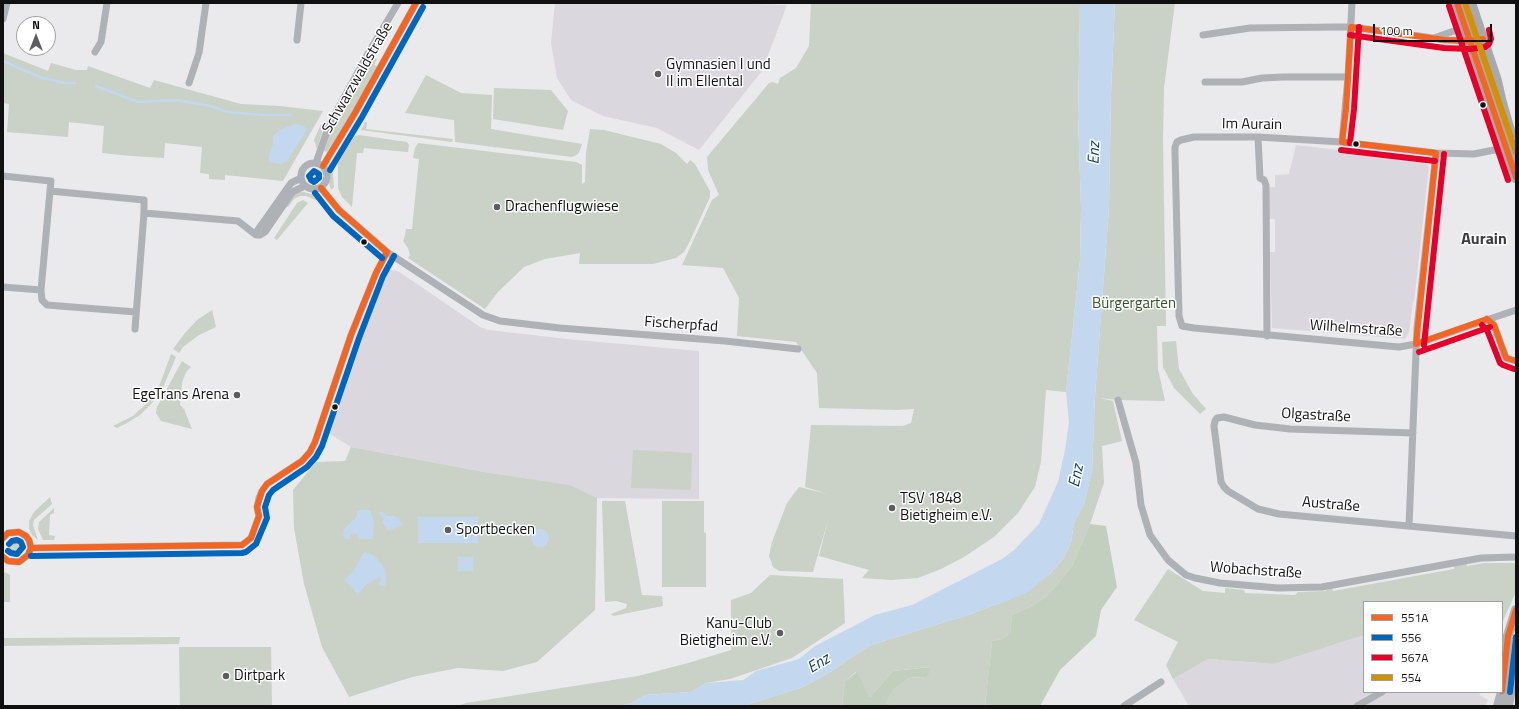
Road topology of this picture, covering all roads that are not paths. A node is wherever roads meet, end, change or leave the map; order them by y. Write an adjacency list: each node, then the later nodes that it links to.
1 (7, 3): 10 (street)
2 (107, 3): 18 (street)
3 (206, 3): 21 (street)
4 (301, 3): 16 (street)
5 (398, 3): 26 (street, Schwarzwaldstraße)
6 (416, 3): 26 (street, Schwarzwaldstraße)
7 (1352, 3): 11 (street)
8 (1457, 3): 12 (main road)
9 (1470, 3): 15 (main road)
10 (3, 19)
11 (1351, 28): 13 (street); 14 (street); 19 (street)
12 (1465, 28): 14 (street); 17 (main road)
13 (1203, 35)
14 (1434, 38): 17 (street)
15 (1483, 39): 17 (street); 25 (main road)
16 (297, 40)
17 (1470, 42): 25 (main road)
18 (95, 52)
19 (1348, 77): 20 (street); 23 (street)
20 (1204, 82)
21 (189, 83)
22 (1258, 137): 23 (street, Im Aurain); 41 (street, Im Aurain); 43 (street)
23 (1342, 142): 24 (street, Im Aurain)
24 (1436, 152): 25 (street, Im Aurain); 44 (street)
25 (1512, 154): 28 (main road)
26 (319, 165): 29 (street, Schwarzwaldstraße); 31 (street, Schwarzwaldstraße)
27 (3, 176): 32 (street)
28 (1516, 177)
29 (301, 178): 30 (street); 34 (street, Schwarzwaldstraße)
30 (305, 186): 31 (street); 34 (street)
31 (321, 188): 35 (street, Fischerpfad)
32 (50, 191): 33 (street); 37 (street)
33 (144, 213): 34 (street); 39 (street)
34 (255, 234)
35 (387, 252): 45 (street, Fischerpfad); 53 (street)
36 (3, 287): 37 (street)
37 (41, 290): 39 (street)
38 (1516, 310): 40 (street, Wilhelmstraße)
39 (136, 312): 42 (street)
40 (1487, 319): 44 (street, Wilhelmstraße); 46 (street)
41 (1182, 326): 43 (street, Wilhelmstraße)
42 (135, 329)
43 (1266, 336): 44 (street, Wilhelmstraße)
44 (1416, 344): 49 (street)
45 (798, 349)
46 (1516, 361)
47 (1118, 400): 55 (street, Wobachstraße)
48 (1220, 417): 49 (street, Olgastraße); 50 (street, Austraße)
49 (1413, 433): 50 (street)
50 (1409, 526): 51 (street, Austraße)
51 (1516, 536)
52 (3, 538): 53 (street)
53 (31, 548): 54 (street)
54 (3, 557)
55 (1516, 557)
56 (1514, 614): 59 (street)
57 (1516, 658): 65 (street)
58 (1161, 682): 62 (street)
59 (1503, 682)
60 (1380, 693): 63 (street)
61 (1501, 693): 64 (street)
62 (1124, 706)
63 (1357, 706)
64 (1498, 706)
65 (1508, 706)

